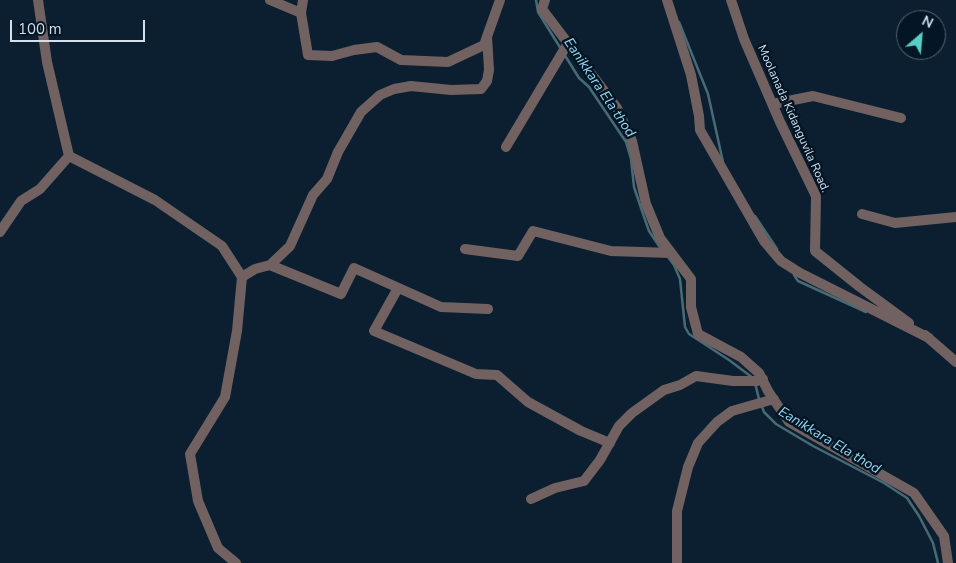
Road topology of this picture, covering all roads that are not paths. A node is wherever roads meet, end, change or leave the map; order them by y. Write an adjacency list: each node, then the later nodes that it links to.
1 (38, 0): 14 (street)
2 (270, 0): 8 (street)
3 (303, 0): 8 (street)
4 (500, 0): 9 (street)
5 (546, 0): 10 (street)
6 (667, 0): 24 (street)
7 (731, 0): 11 (street, Moolanada Kidanguvila Road.)
8 (301, 13): 9 (street)
9 (487, 36): 20 (street)
10 (568, 43): 13 (street); 19 (street)
11 (773, 104): 12 (street); 24 (street, Moolanada Kidanguvila Road.)
12 (901, 118)
13 (506, 147)
14 (69, 156): 17 (street); 21 (street)
15 (862, 214): 16 (street)
16 (956, 217)
17 (0, 232)
18 (465, 249): 19 (street)
19 (671, 253): 26 (street)
20 (270, 265): 21 (street); 22 (street)
21 (242, 277): 30 (street)
22 (398, 288): 23 (street); 28 (street)
23 (488, 309)
24 (929, 338): 25 (street, Moolanada Kidanguvila Road.)
25 (956, 362)
26 (762, 379): 27 (street); 28 (street)
27 (765, 401): 31 (street); 32 (street)
28 (610, 443): 29 (street)
29 (531, 499)
30 (236, 563)
31 (677, 563)
32 (948, 563)

